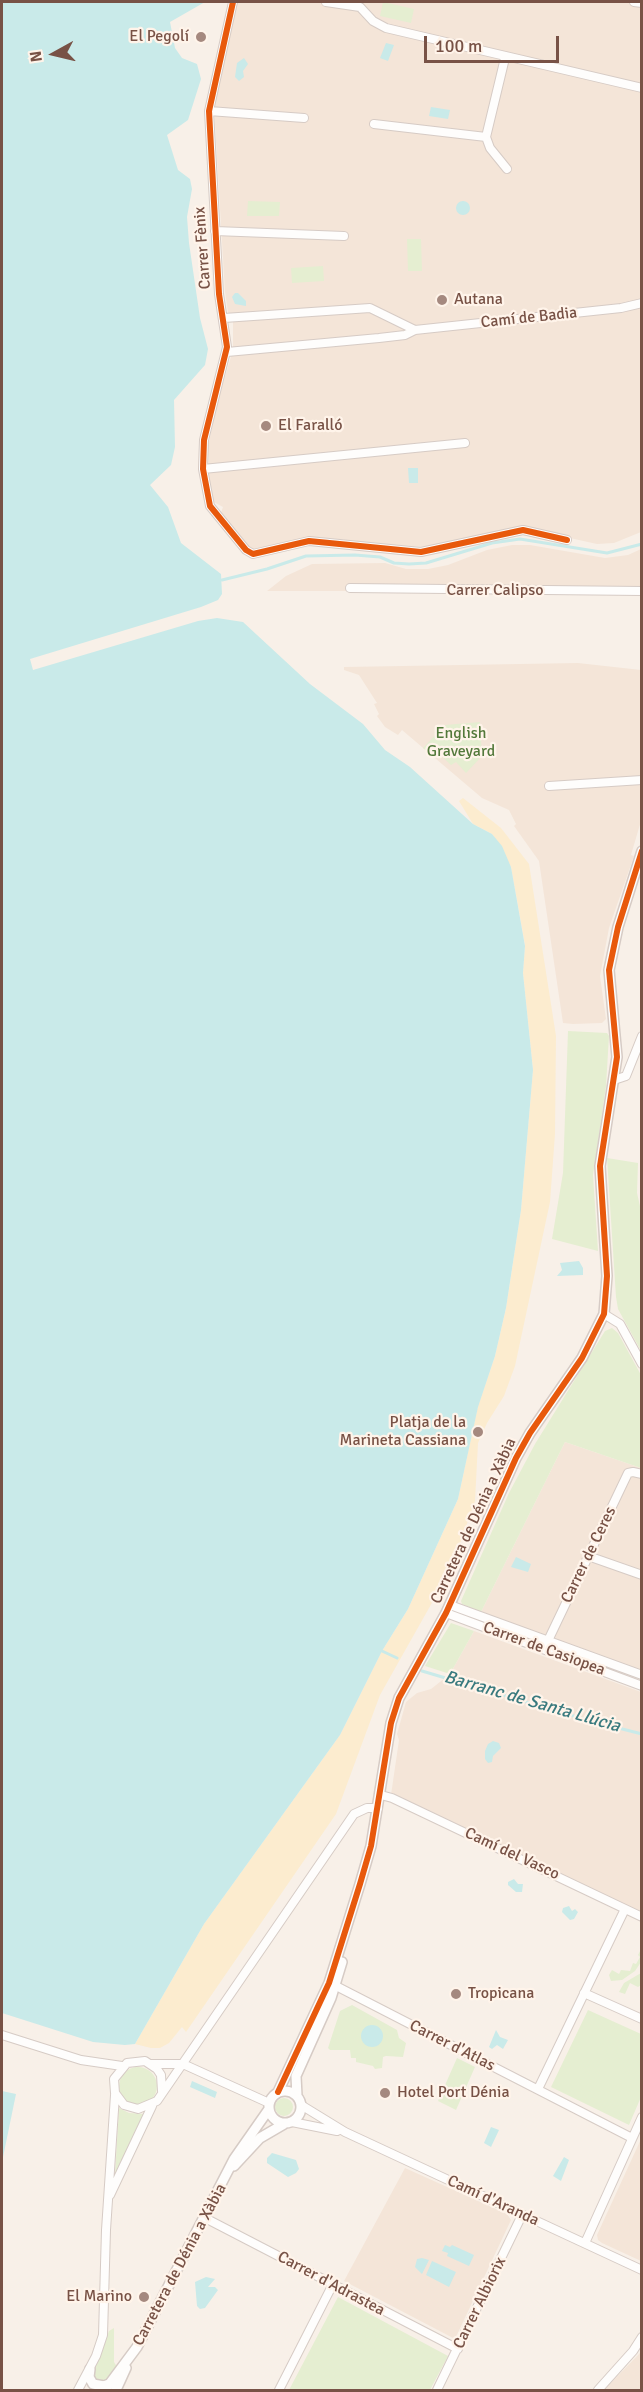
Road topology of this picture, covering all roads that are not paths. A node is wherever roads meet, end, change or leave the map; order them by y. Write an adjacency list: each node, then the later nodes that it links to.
1 (233, 2): 7 (street, Carrer Fènix)
2 (326, 2): 5 (street)
3 (634, 2): 4 (street)
4 (642, 3)
5 (505, 58): 6 (street); 10 (street)
6 (642, 88)
7 (209, 111): 8 (street); 12 (street, Carrer Fènix)
8 (304, 118)
9 (374, 124): 10 (street)
10 (486, 137): 11 (street)
11 (507, 169)
12 (214, 231): 13 (street); 15 (street, Carrer Fènix)
13 (344, 236)
14 (642, 303): 16 (street, Camí de Badia)
15 (224, 318): 16 (street); 17 (street, Carrer Fènix)
16 (415, 330): 17 (street, Camí de Badia)
17 (227, 352): 19 (street, Carrer Fènix)
18 (465, 443): 19 (street)
19 (203, 469): 20 (street, Carrer Fènix)
20 (567, 540)
21 (350, 588): 22 (street, Carrer Calipso)
22 (642, 591)
23 (642, 780): 24 (street)
24 (549, 786)
25 (642, 850): 27 (street, Carretera de Dénia a Xàbia)
26 (642, 1036): 27 (street)
27 (614, 1080): 28 (street, Carretera de Dénia a Xàbia)
28 (604, 1314): 29 (street); 33 (street, Carretera de Dénia a Xàbia)
29 (642, 1364)
30 (642, 1474): 31 (street, Carrer de Ceres)
31 (588, 1556): 32 (street); 34 (street, Carrer de Ceres)
32 (642, 1575)
33 (448, 1609): 34 (street, Carrer de Casiopea); 35 (street, Carrer de Casiopea); 38 (street, Carretera de Dénia a Xàbia)
34 (547, 1641): 35 (street, Carrer de Ceres); 36 (street, Carrer de Casiopea)
35 (543, 1649): 37 (street, Carrer de Casiopea)
36 (642, 1675)
37 (642, 1686)
38 (381, 1795): 39 (street, Carretera de Dénia a Xàbia); 40 (street, Camí del Vasco)
39 (378, 1809): 42 (street, Carretera de Dénia a Xàbia); 48 (street)
40 (625, 1909): 41 (street, Camí del Vasco); 44 (street)
41 (642, 1917)
42 (344, 1935): 43 (street, Carretera de Dénia a Xàbia); 54 (street, Carretera de Dénia a Xàbia)
43 (336, 1986): 52 (street, Carrer d'Atlas); 56 (street, Carretera de Dénia a Xàbia)
44 (584, 1994): 45 (street); 52 (street)
45 (642, 2019)
46 (2, 2035): 49 (street)
47 (151, 2064): 48 (street); 50 (street); 53 (street)
48 (183, 2064): 53 (street); 59 (street)
49 (102, 2065): 50 (street); 51 (street)
50 (122, 2066): 51 (street)
51 (114, 2079): 55 (street)
52 (538, 2089): 63 (street, Carrer d'Atlas)
53 (162, 2091): 57 (street)
54 (278, 2092): 56 (street); 59 (street)
55 (115, 2093): 57 (street); 65 (street)
56 (297, 2096): 58 (street)
57 (152, 2105): 65 (street)
58 (301, 2105): 61 (street); 62 (street, Camí d'Aranda)
59 (269, 2106): 61 (street); 64 (street, Carretera de Dénia a Xàbia)
60 (642, 2118): 63 (street)
61 (288, 2123): 62 (street, Camí d'Aranda); 64 (street, Carretera de Dénia a Xàbia)
62 (345, 2132): 66 (street, Camí d'Aranda)
63 (632, 2138): 68 (street)
64 (231, 2170): 67 (street, Carretera de Dénia a Xàbia)
65 (109, 2199): 73 (street)
66 (522, 2215): 68 (street, Camí d'Aranda); 72 (street, Carrer Albiorix)
67 (205, 2218): 70 (street, Carrer d'Adrastea); 74 (street, Carretera de Dénia a Xàbia)
68 (585, 2243): 69 (street, Camí d'Aranda)
69 (642, 2270)
70 (333, 2284): 72 (street, Carrer d'Adrastea); 76 (street)
71 (642, 2337): 78 (street)
72 (458, 2349): 77 (street, Carrer Albiorix)
73 (90, 2369): 74 (street); 75 (street)
74 (108, 2389)
75 (78, 2391)
76 (279, 2391)
77 (437, 2391)
78 (598, 2391)

